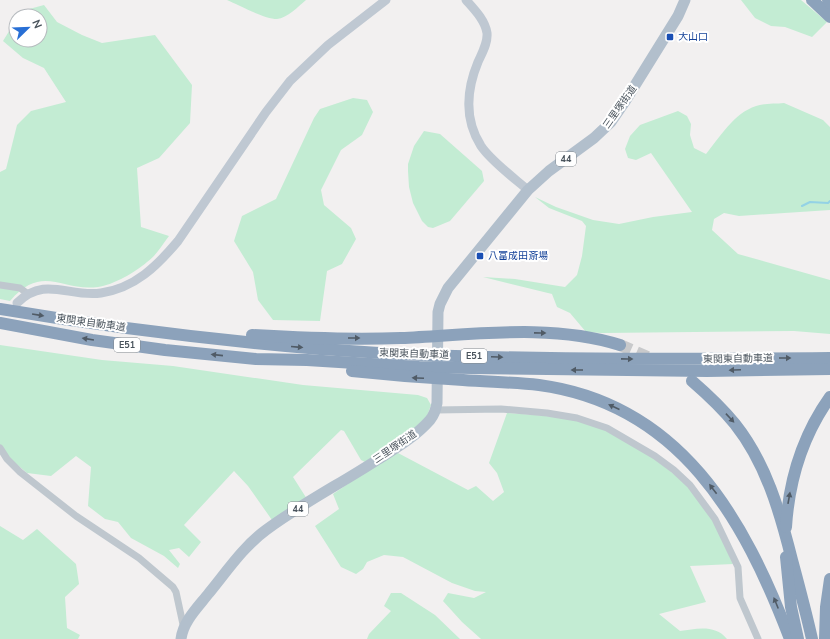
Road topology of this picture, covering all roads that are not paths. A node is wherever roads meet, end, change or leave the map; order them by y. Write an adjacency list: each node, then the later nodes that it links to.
1 (386, 0): 10 (street)
2 (466, 0): 8 (street)
3 (685, 0): 8 (main road, 三里塚街道 / 44)
4 (812, 0): 7 (highway)
5 (828, 0): 6 (highway)
6 (830, 3)
7 (830, 17)
8 (528, 190): 21 (main road, 三里塚街道 / 44)
9 (0, 285): 10 (street)
10 (28, 294): 11 (street)
11 (17, 303)
12 (0, 308): 14 (highway, 東関東自動車道 / E51, one-way to 14)
13 (0, 323): 17 (highway, 東関東自動車道 / E51, one-way to 13)
14 (120, 327): 15 (highway, one-way to 15); 16 (highway, 東関東自動車道 / E51, one-way to 16)
15 (620, 345)
16 (830, 358)
17 (256, 359): 18 (highway, 東関東自動車道 / E51, one-way to 17); 26 (highway, one-way to 17)
18 (830, 369)
19 (692, 381): 28 (highway, one-way to 28)
20 (830, 397): 27 (highway, one-way to 20)
21 (436, 406): 24 (main road, 三里塚街道 / 44); 25 (street)
22 (0, 448): 24 (street)
23 (830, 578): 29 (highway)
24 (182, 634)
25 (758, 639)
26 (790, 639)
27 (798, 639)
28 (812, 639)
29 (825, 639)

